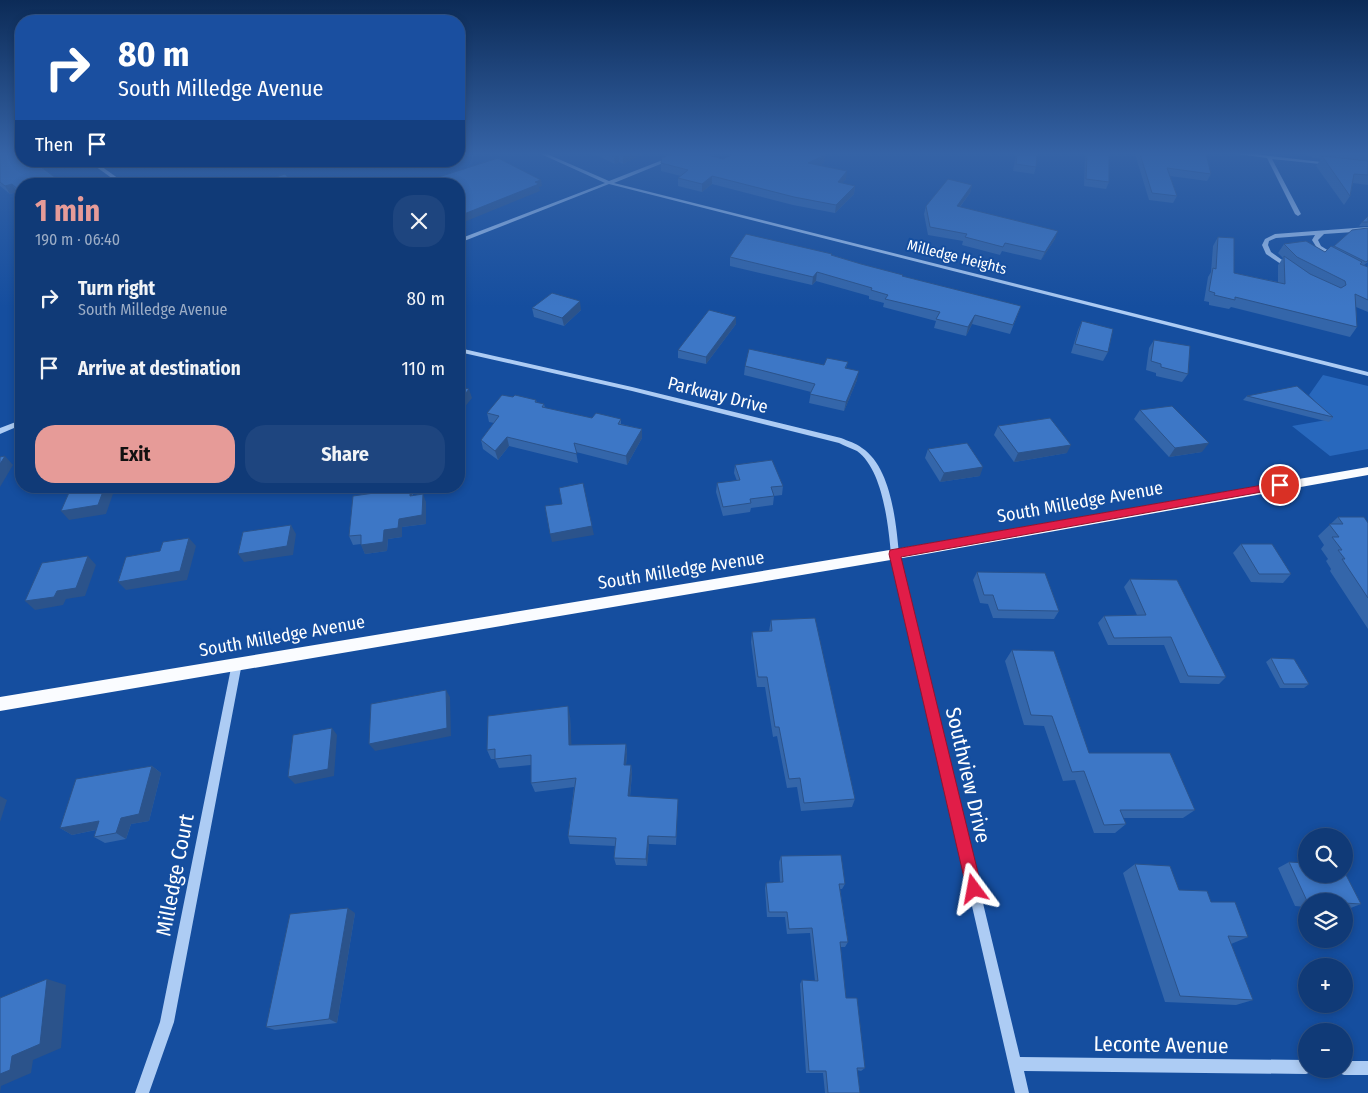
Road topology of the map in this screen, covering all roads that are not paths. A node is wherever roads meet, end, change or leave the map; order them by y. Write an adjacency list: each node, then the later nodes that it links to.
1 (553, 205): 7 (street)
2 (697, 205): 11 (street, Milledge Heights)
3 (1293, 205): 4 (street)
4 (1298, 214)
5 (1368, 229): 6 (street)
6 (1324, 232): 8 (street); 9 (street)
7 (465, 239)
8 (1339, 259)
9 (1293, 270)
10 (465, 351): 15 (street, Parkway Drive)
11 (1368, 374)
12 (15, 425): 13 (street)
13 (0, 431)
14 (1368, 471): 15 (main road, South Milledge Avenue)
15 (894, 554): 16 (main road, South Milledge Avenue); 18 (street, Southview Drive)
16 (238, 662): 17 (main road, South Milledge Avenue); 22 (street, Milledge Court)
17 (0, 704)
18 (1015, 1064): 19 (street, Leconte Avenue); 23 (street, Southview Drive)
19 (1298, 1067)
20 (1353, 1068): 21 (street)
21 (1368, 1068)
22 (142, 1093)
23 (1022, 1093)

